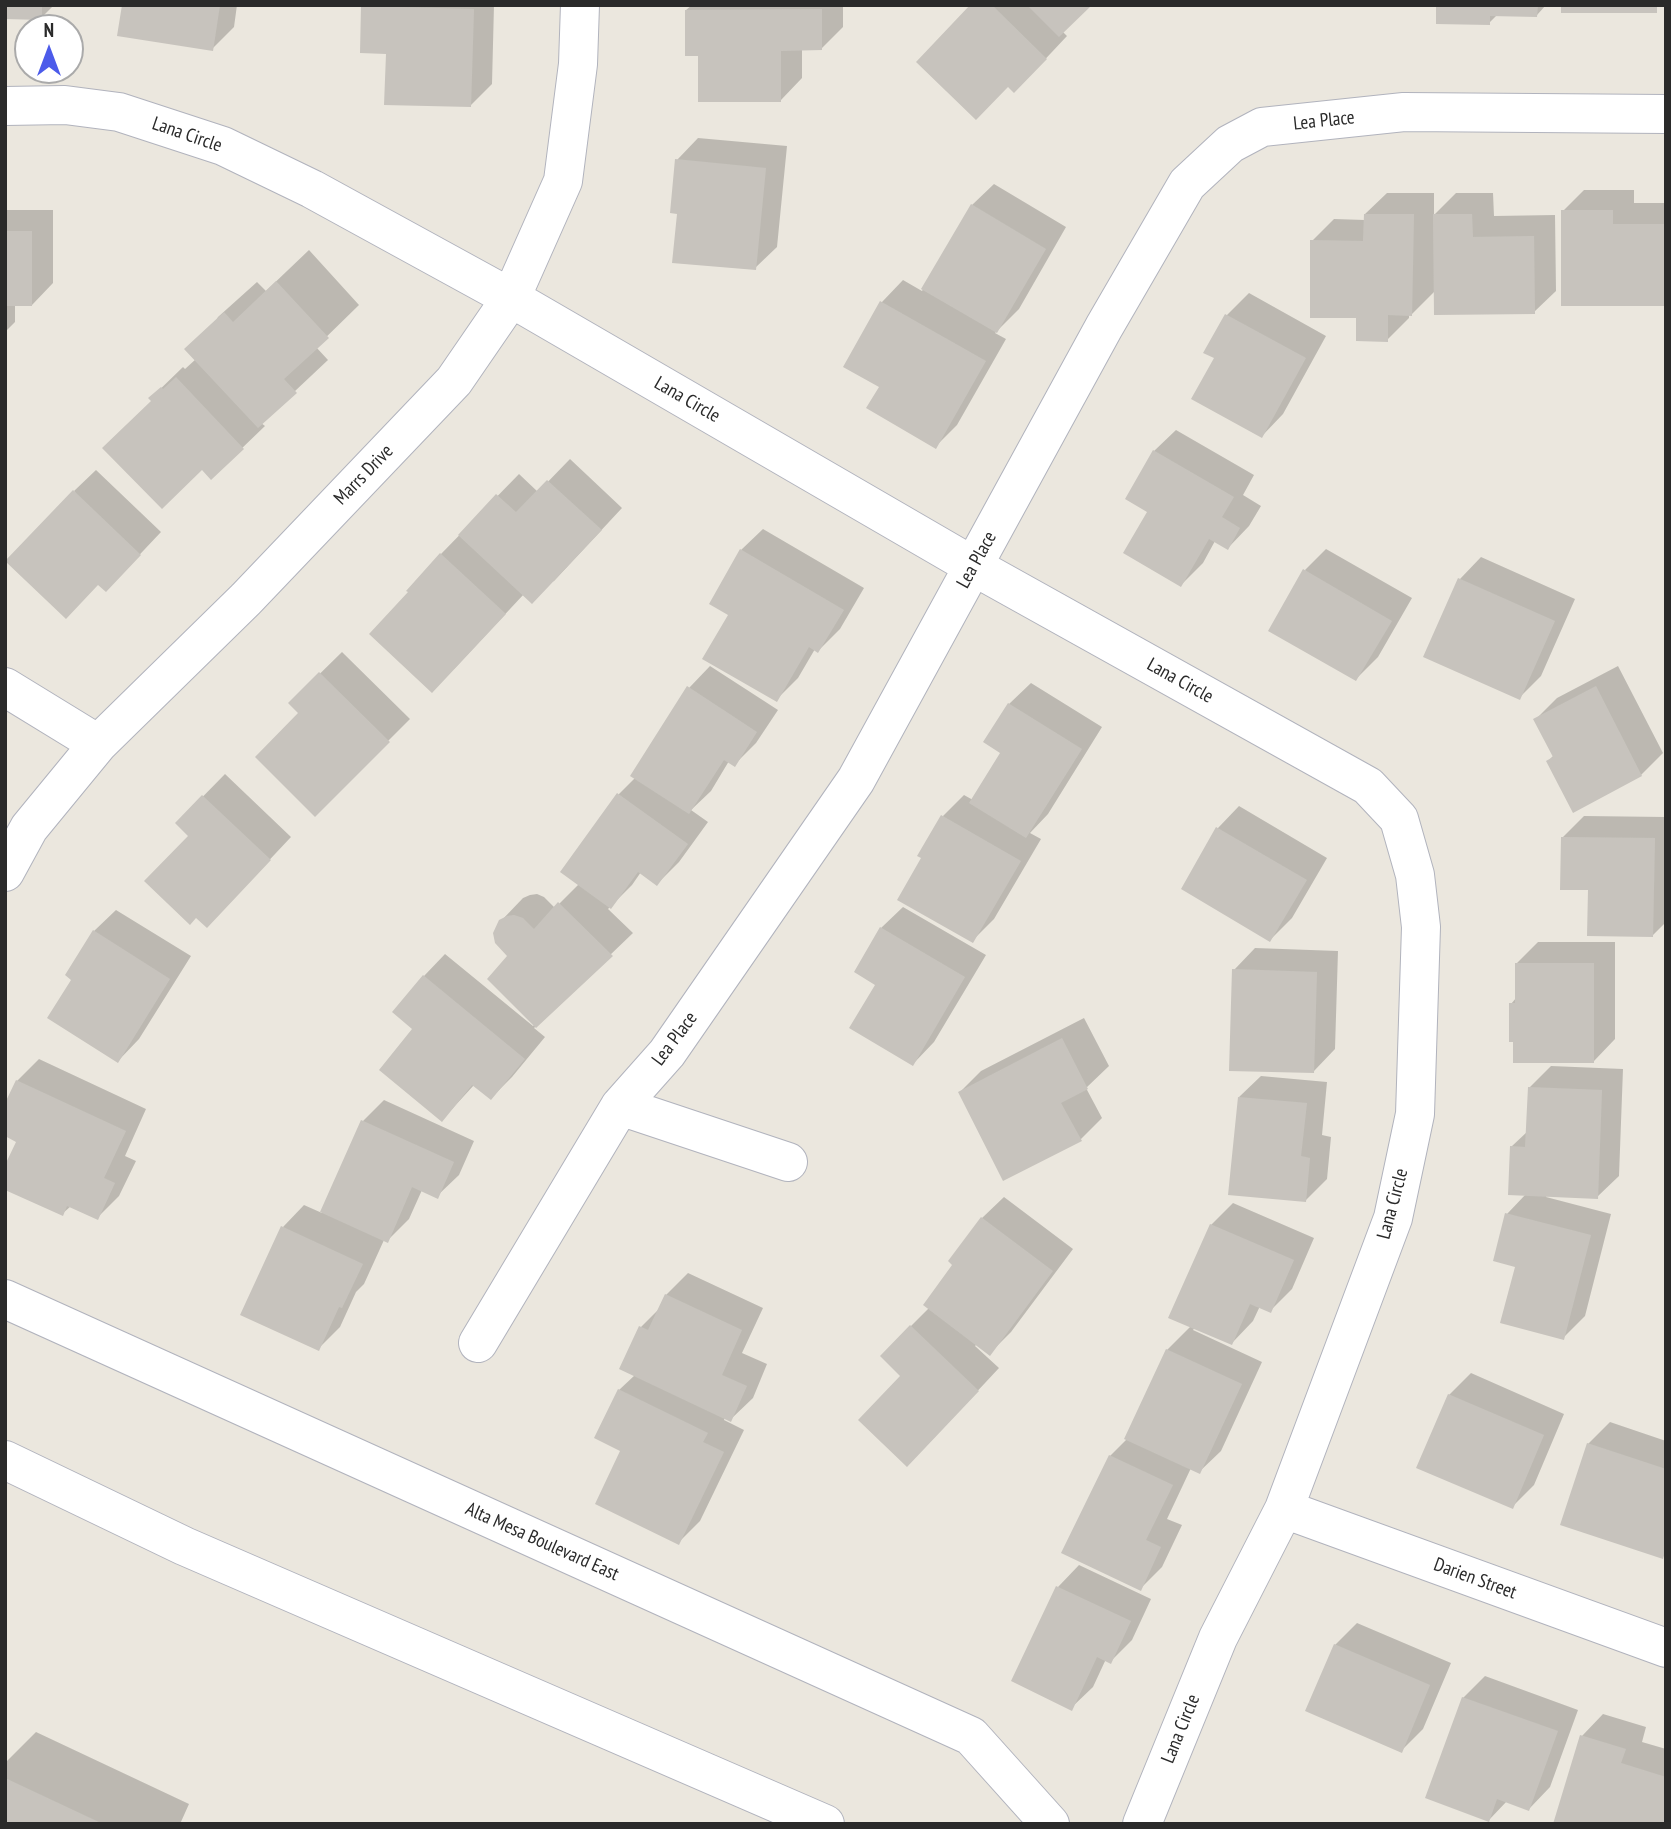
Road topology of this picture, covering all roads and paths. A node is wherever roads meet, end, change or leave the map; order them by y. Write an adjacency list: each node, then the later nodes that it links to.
1 (580, 5): 4 (street, Marrs Drive)
2 (5, 106): 4 (street, Lana Circle)
3 (1666, 114): 5 (street, Lea Place)
4 (511, 298): 5 (street, Lana Circle); 7 (street, Marrs Drive)
5 (973, 566): 9 (street, Lea Place); 14 (street, Lana Circle)
6 (5, 687): 7 (street)
7 (98, 744): 8 (street, Marrs Drive)
8 (5, 872)
9 (620, 1106): 10 (street); 12 (street, Lea Place)
10 (788, 1163)
11 (5, 1299): 17 (street, Alta Mesa Boulevard East)
12 (478, 1343)
13 (5, 1460): 16 (street)
14 (1284, 1509): 15 (street, Darien Street); 18 (street, Lana Circle)
15 (1666, 1648)
16 (825, 1824)
17 (1050, 1824)
18 (1142, 1824)

